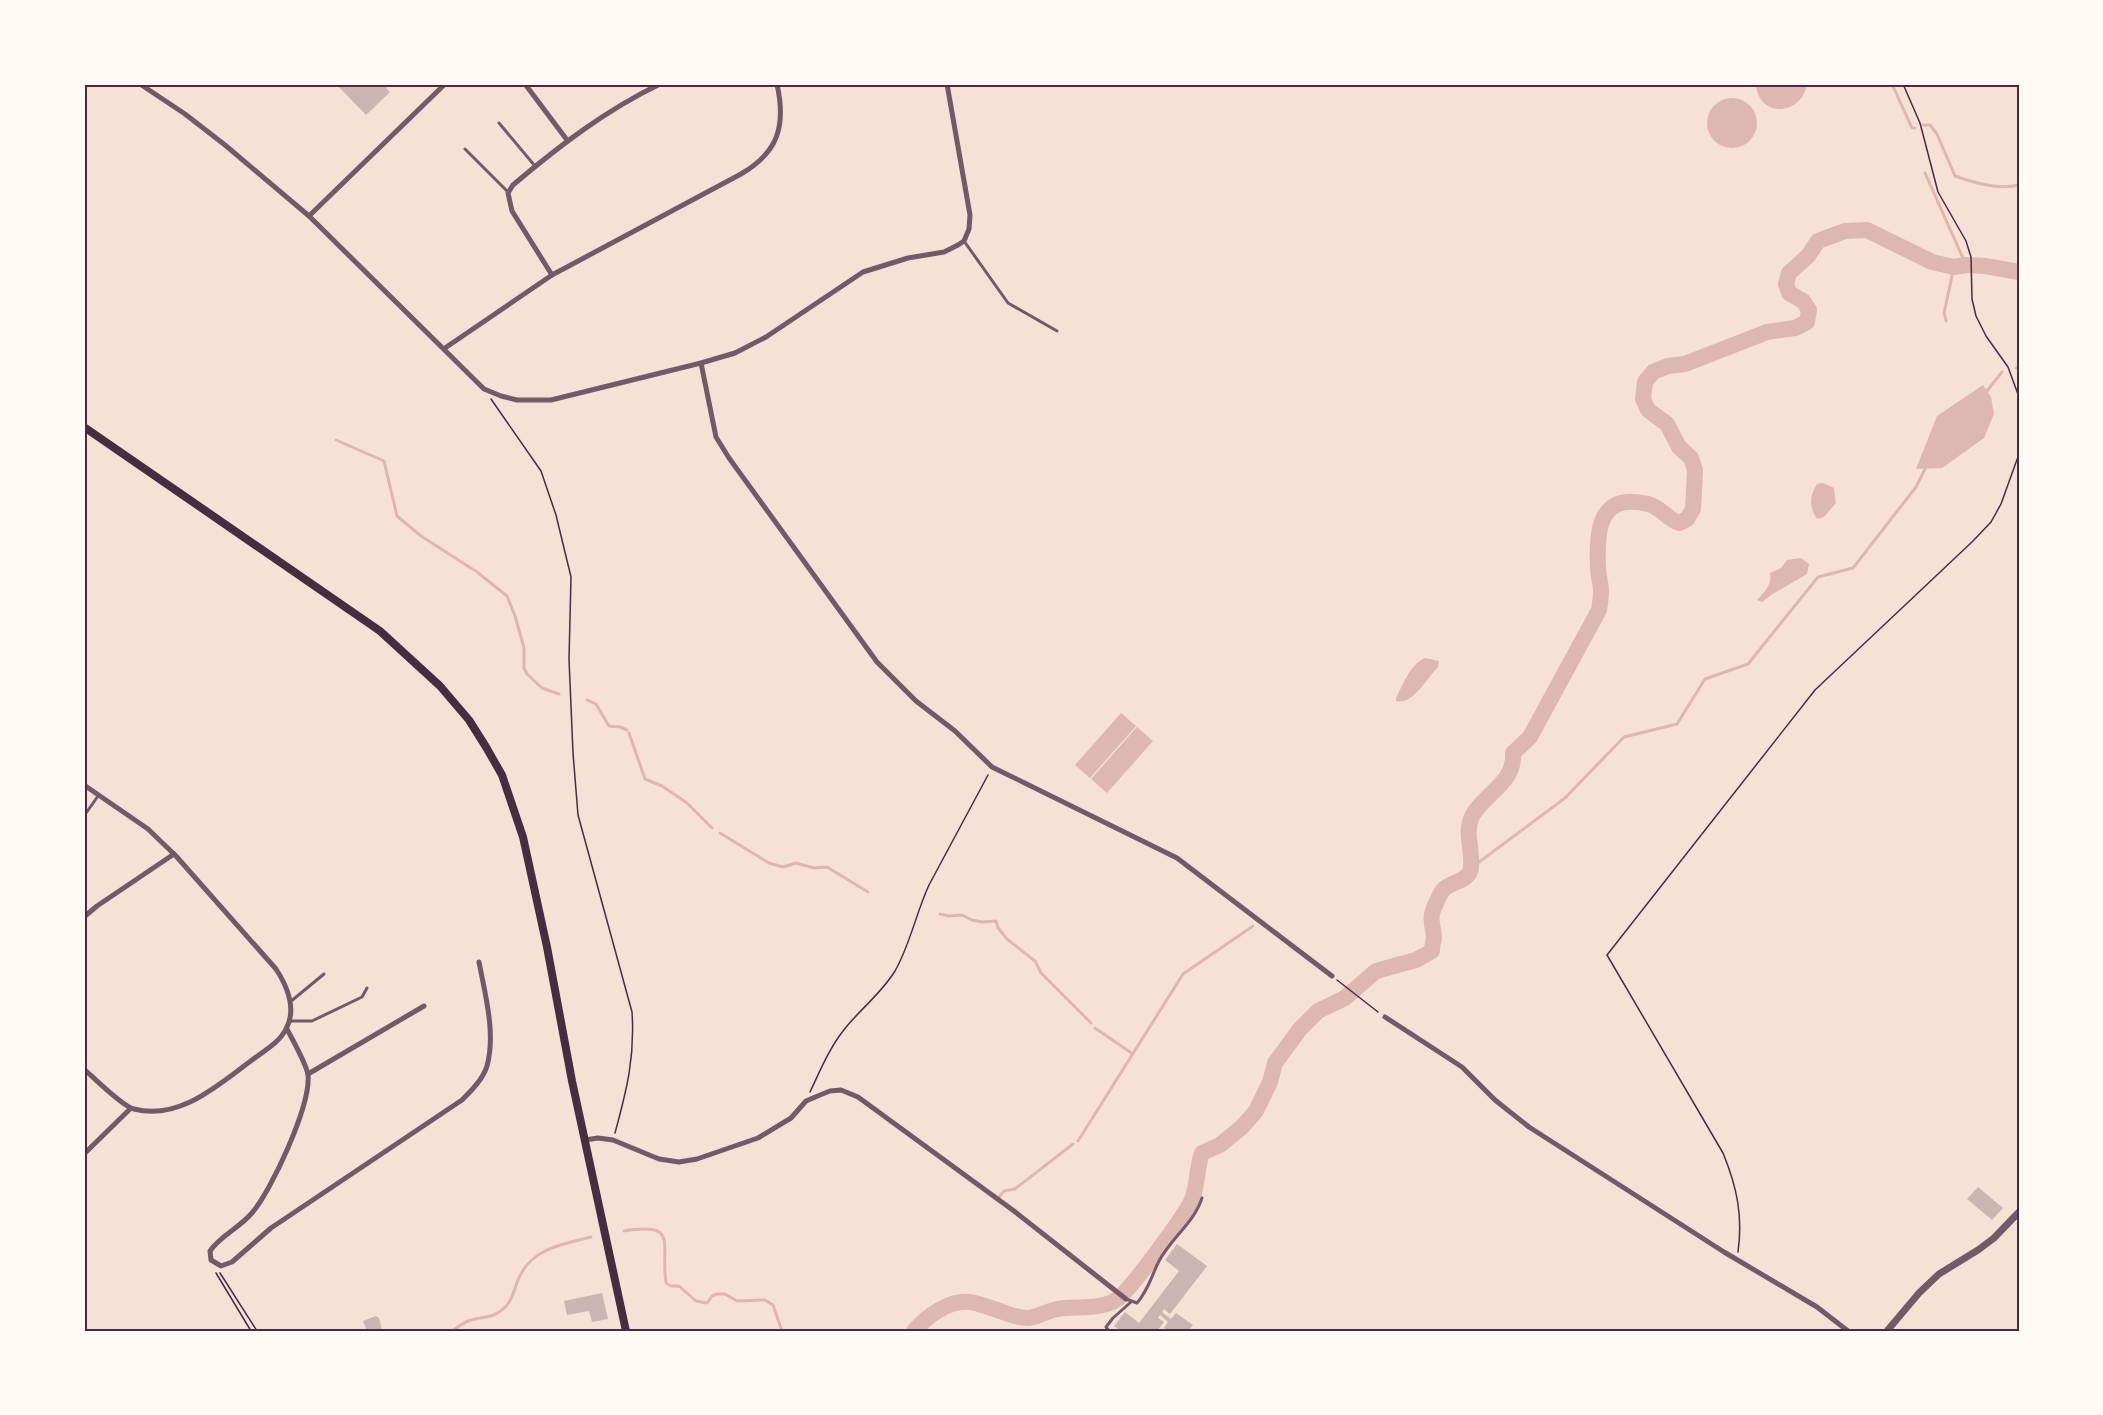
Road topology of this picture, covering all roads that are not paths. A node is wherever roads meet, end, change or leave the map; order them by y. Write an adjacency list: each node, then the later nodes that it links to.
1 (140, 84): 13 (street)
2 (445, 84): 13 (street)
3 (525, 84): 9 (street)
4 (660, 84): 7 (street)
5 (777, 84): 15 (street)
6 (947, 84): 14 (street)
7 (648, 87): 9 (street)
8 (499, 123): 11 (lane)
9 (567, 140): 11 (street)
10 (465, 149): 12 (lane)
11 (535, 166): 12 (street)
12 (508, 193): 15 (street)
13 (309, 216): 17 (street)
14 (964, 241): 16 (lane); 18 (street)
15 (552, 275): 17 (street)
16 (1057, 330)
17 (445, 348): 18 (street)
18 (701, 363): 27 (street)
19 (84, 427): 37 (main road)
20 (84, 786): 21 (street)
21 (98, 796): 22 (lane); 23 (street)
22 (84, 816)
23 (174, 854): 24 (street); 29 (street)
24 (84, 917)
25 (479, 962): 35 (street)
26 (324, 974): 29 (lane)
27 (1332, 976)
28 (367, 988): 32 (lane)
29 (291, 1002): 32 (street)
30 (424, 1006): 35 (street)
31 (1385, 1017): 44 (street)
32 (289, 1021): 33 (street)
33 (287, 1029): 35 (street); 36 (street)
34 (84, 1069): 36 (street)
35 (308, 1074)
36 (130, 1109): 38 (street)
37 (585, 1140): 41 (street); 42 (main road)
38 (84, 1154)
39 (1202, 1198): 41 (lane)
40 (2019, 1212): 45 (street)
41 (1129, 1300): 43 (lane)
42 (626, 1331)
43 (1109, 1331)
44 (1848, 1331)
45 (1887, 1331)

